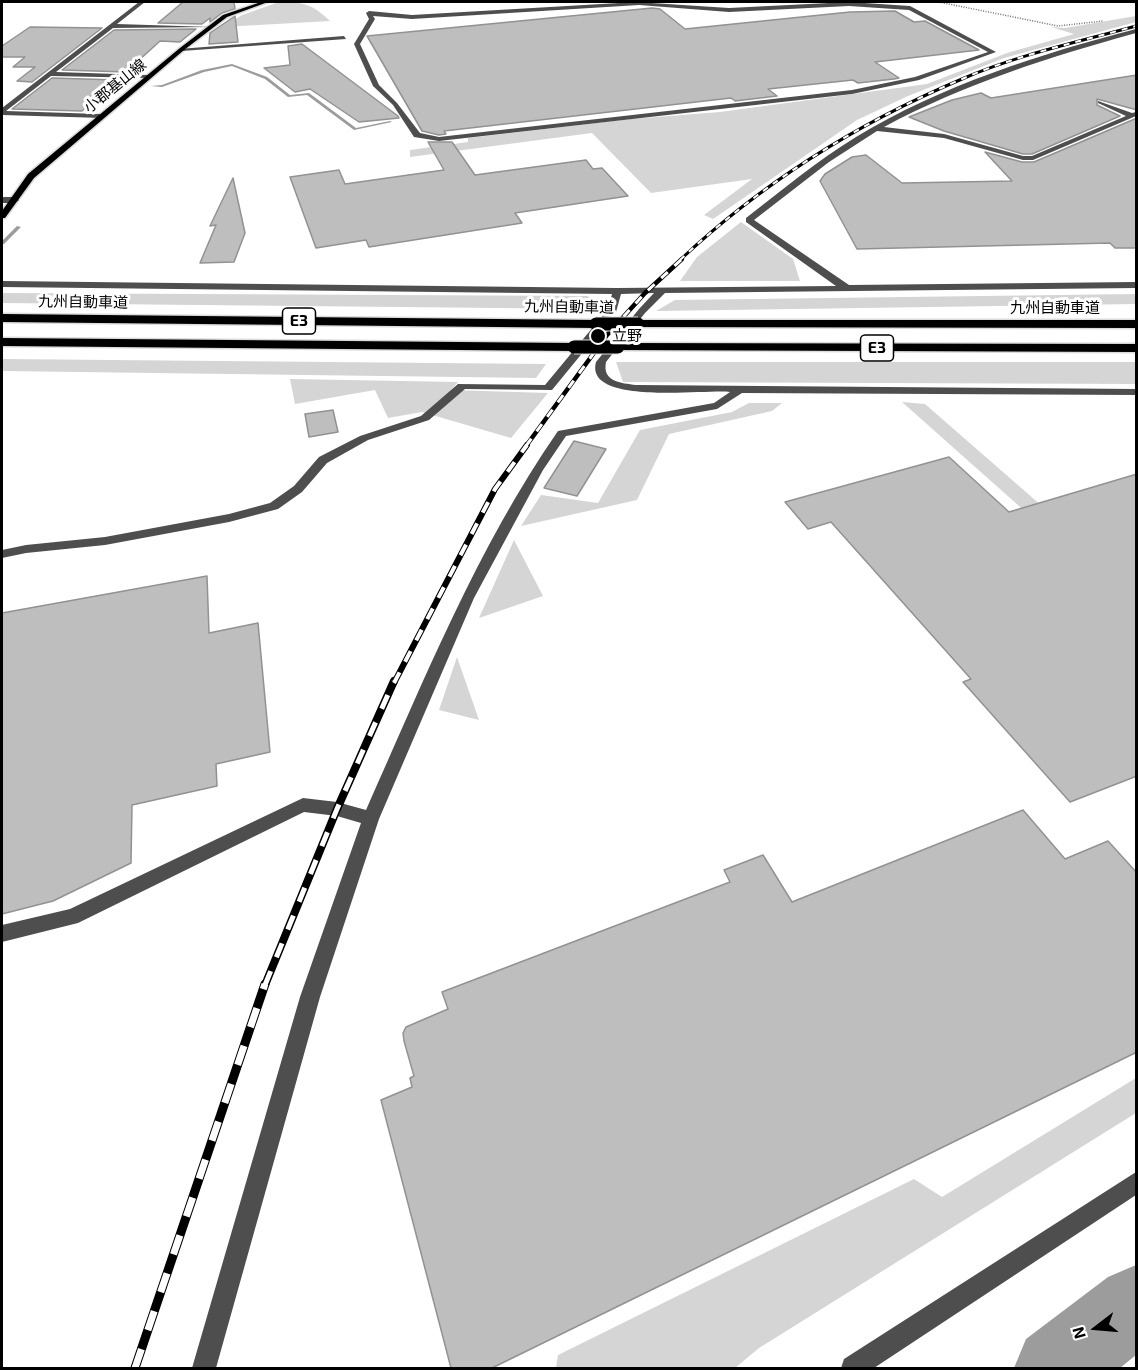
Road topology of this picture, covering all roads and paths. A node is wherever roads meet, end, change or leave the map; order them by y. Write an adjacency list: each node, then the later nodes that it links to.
1 (142, 2): 6 (street)
2 (261, 2): 7 (main road, 小郡基山線)
3 (939, 2): 5 (path)
4 (369, 13): 4 (street)
5 (1108, 20)
6 (110, 26): 7 (street); 11 (street)
7 (209, 27): 10 (main road, 小郡基山線)
8 (1137, 31): 17 (street)
9 (344, 38): 10 (street)
10 (182, 49): 12 (main road, 小郡基山線)
11 (49, 74): 12 (street); 14 (street)
12 (148, 77): 16 (main road, 小郡基山線)
13 (1100, 102): 15 (street)
14 (2, 112): 16 (street)
15 (1134, 115): 17 (street)
16 (100, 116): 19 (main road, 小郡基山線)
17 (875, 129): 23 (street)
18 (2, 200): 19 (street)
19 (15, 200): 20 (main road, 小郡基山線)
20 (2, 216)
21 (2, 284): 25 (street)
22 (1137, 285): 23 (street)
23 (846, 288): 24 (street)
24 (663, 290): 25 (street); 30 (street)
25 (617, 291): 32 (street)
26 (2, 318): 27 (highway, 九州自動車道 / E3, bridge)
27 (1137, 324)
28 (2, 342): 29 (highway, E3, bridge)
29 (1137, 348)
30 (740, 390): 31 (street); 33 (street)
31 (1137, 392)
32 (2, 554)
33 (371, 819): 34 (street); 36 (street)
34 (2, 933)
35 (1137, 1183): 37 (street)
36 (204, 1368)
37 (853, 1368)

